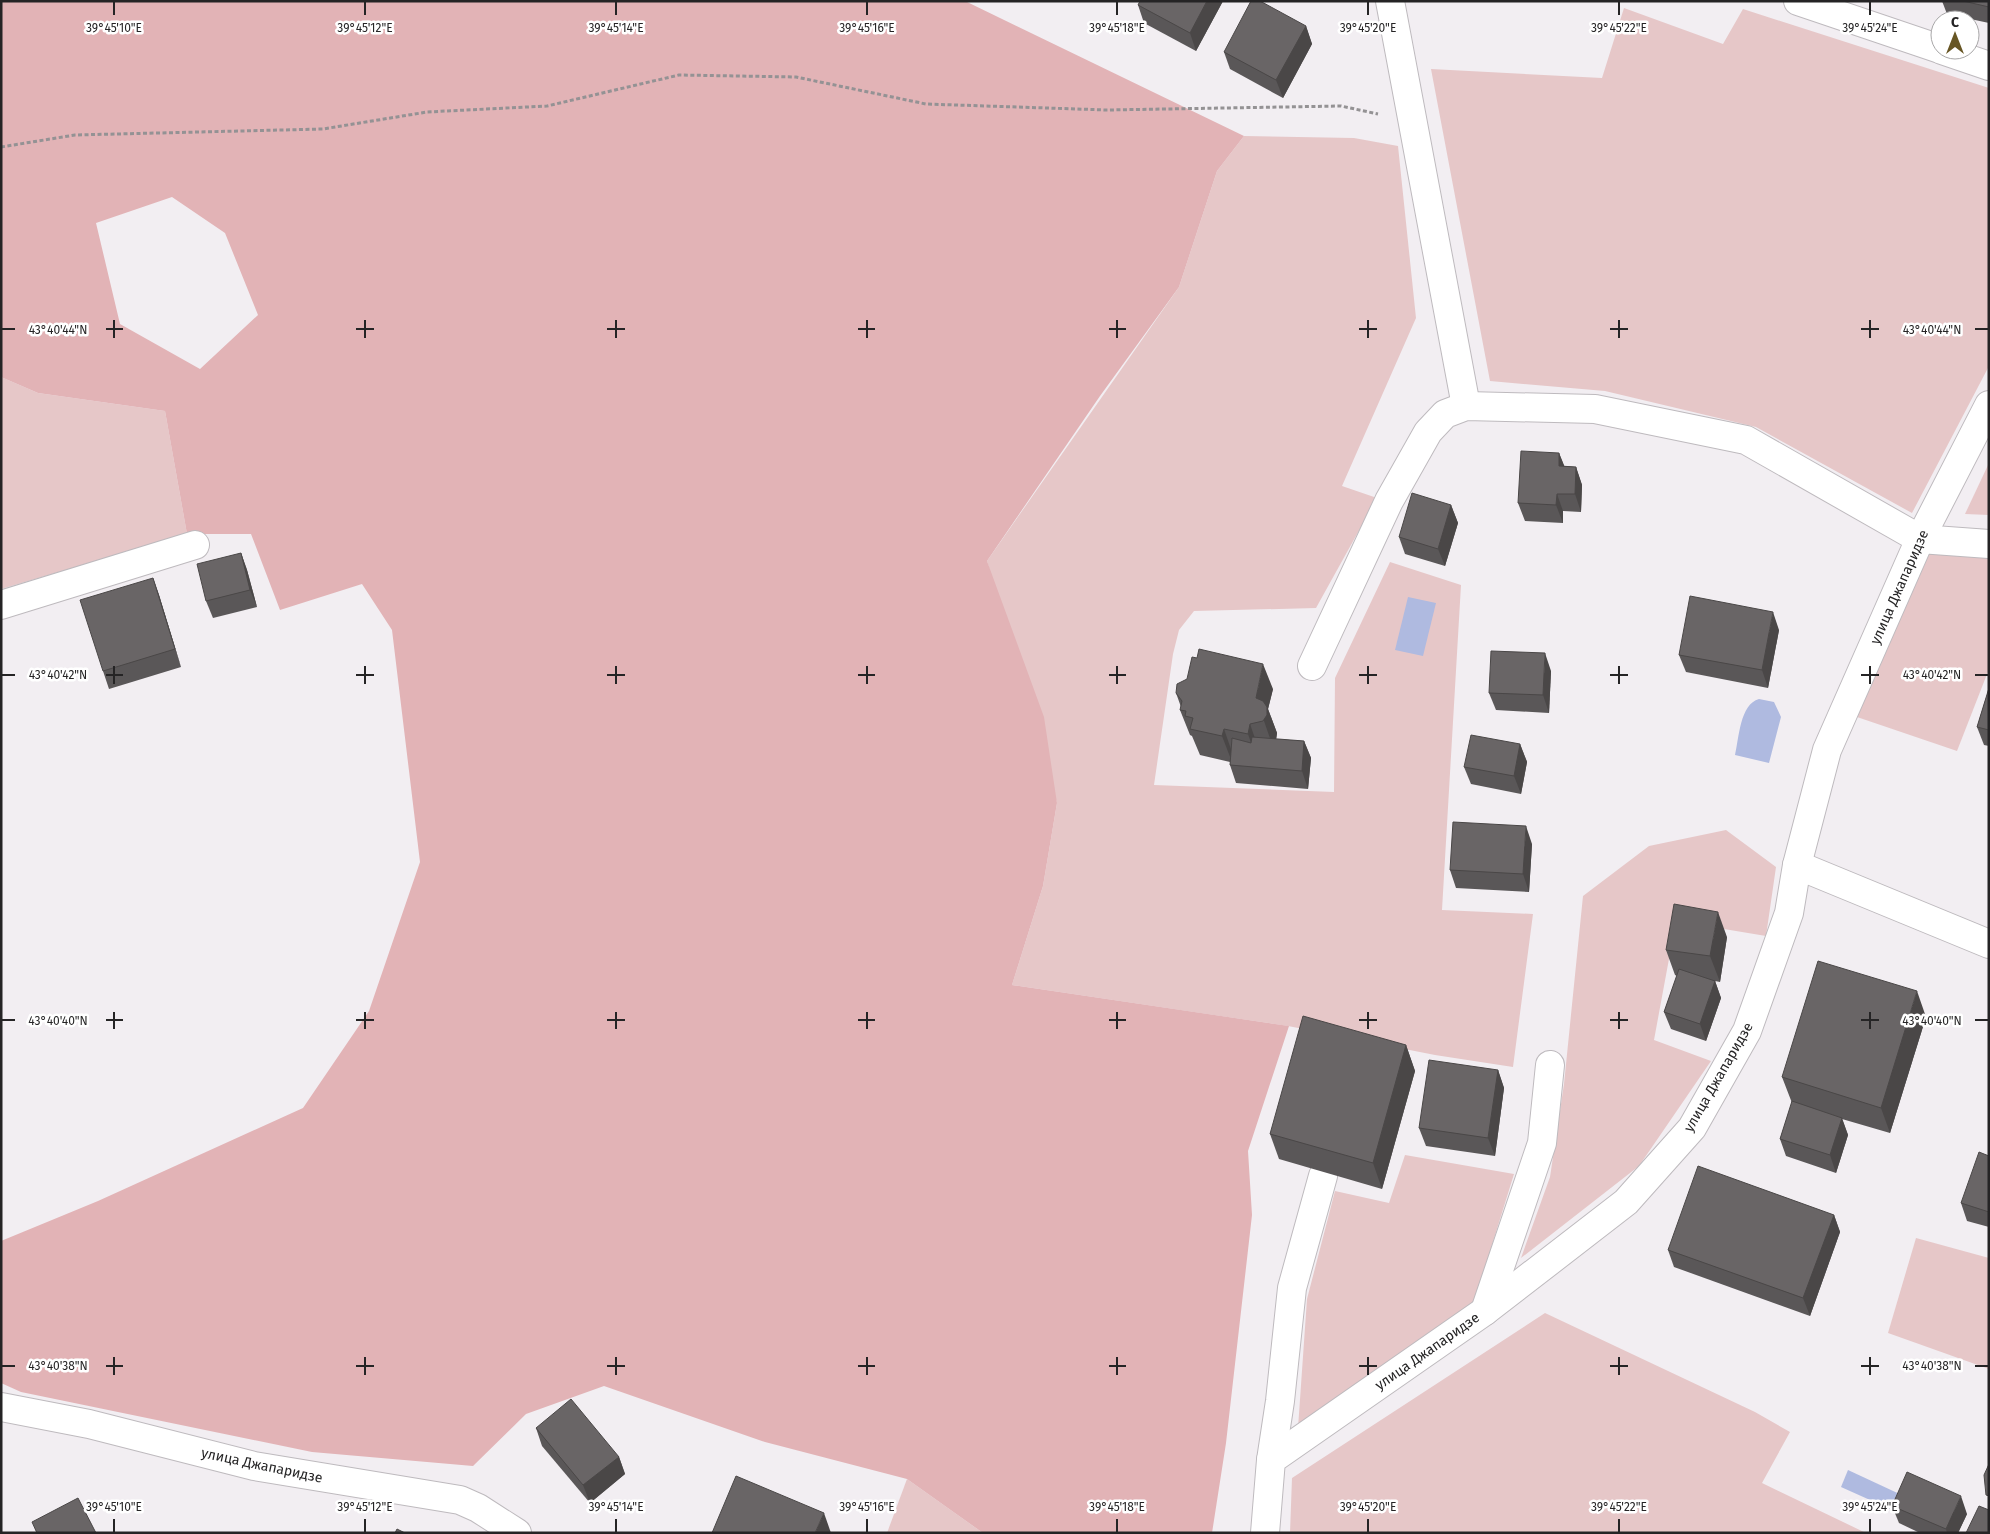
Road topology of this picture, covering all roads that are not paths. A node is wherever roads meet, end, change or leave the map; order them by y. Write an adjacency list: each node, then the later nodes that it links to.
1 (1390, 1): 7 (street)
2 (1798, 1): 3 (street)
3 (1930, 46)
4 (1971, 60): 5 (street)
5 (1989, 66)
6 (1989, 405): 8 (street, улица Джапаридзе)
7 (1466, 406): 8 (street); 12 (street)
8 (1920, 539): 9 (street); 13 (street, улица Джапаридзе)
9 (1989, 544)
10 (195, 545): 11 (street)
11 (1, 605)
12 (1312, 666)
13 (1797, 865): 14 (street); 17 (street, улица Джапаридзе)
14 (1989, 944)
15 (1550, 1065): 17 (street)
16 (1323, 1176): 19 (street)
17 (1485, 1311): 19 (street, улица Джапаридзе)
18 (1, 1407): 20 (street, улица Джапаридзе)
19 (1271, 1460): 21 (street)
20 (517, 1533)
21 (1264, 1533)

